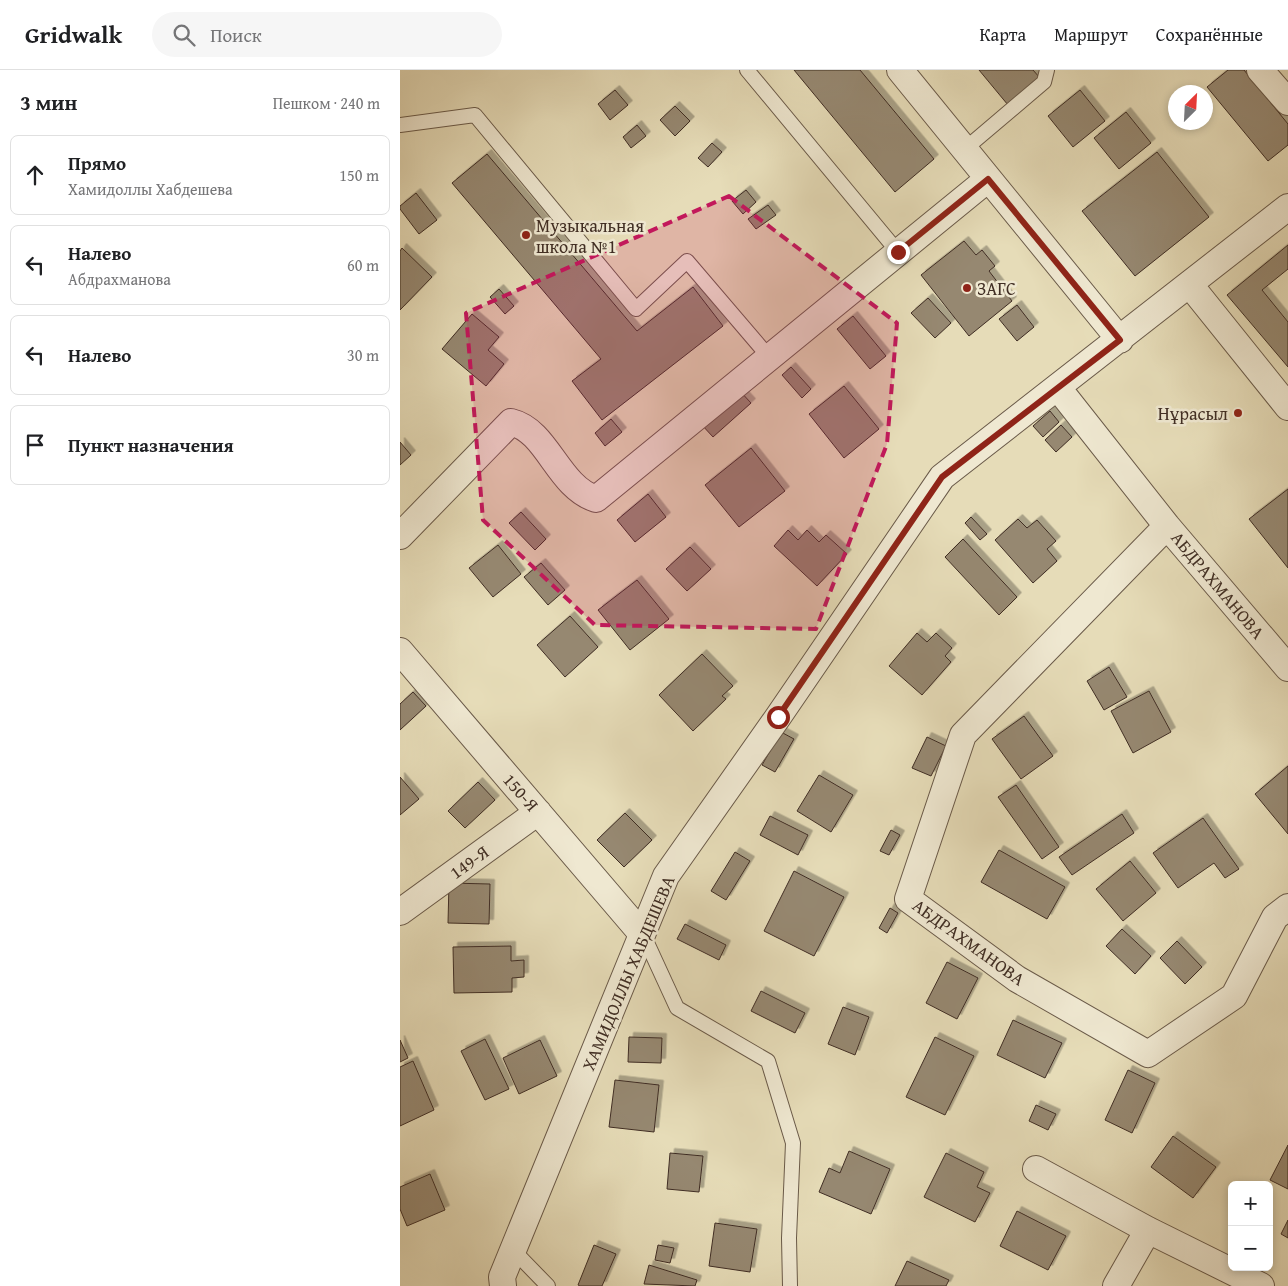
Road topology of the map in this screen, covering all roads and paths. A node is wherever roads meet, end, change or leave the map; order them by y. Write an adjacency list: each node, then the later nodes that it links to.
1 (747, 70): 10 (lane)
2 (900, 70): 7 (street)
3 (1047, 70): 7 (lane)
4 (1260, 70): 5 (street)
5 (1288, 102)
6 (400, 125): 13 (lane)
7 (965, 149): 8 (street)
8 (988, 179): 10 (street); 12 (street)
9 (1288, 207): 11 (street, ХАМИДОЛЛЫ ХАБДЕШЕВА)
10 (898, 252): 13 (street)
11 (1190, 285): 12 (street, ХАМИДОЛЛЫ ХАБДЕШЕВА); 15 (street)
12 (1120, 340): 14 (street, ХАМИДОЛЛЫ ХАБДЕШЕВА)
13 (769, 357): 17 (street)
14 (1058, 388): 16 (street, АБДРАХМАНОВА); 23 (street, ХАМИДОЛЛЫ ХАБДЕШЕВА)
15 (1288, 407)
16 (1167, 526): 19 (street, АБДРАХМАНОВА); 21 (street, АБДРАХМАНОВА)
17 (400, 536)
18 (400, 651): 20 (street, 150-Я)
19 (1288, 668)
20 (538, 812): 22 (street, 149-Я); 23 (street, 150-Я)
21 (1288, 907)
22 (400, 912)
23 (642, 934): 26 (street, ХАМИДОЛЛЫ ХАБДЕШЕВА); 29 (lane)
24 (1036, 1168): 25 (street)
25 (1148, 1230): 30 (street); 31 (street)
26 (514, 1251): 27 (street, ХАМИДОЛЛЫ ХАБДЕШЕВА); 28 (lane)
27 (504, 1286)
28 (548, 1286)
29 (790, 1286)
30 (1116, 1286)
31 (1261, 1286)

